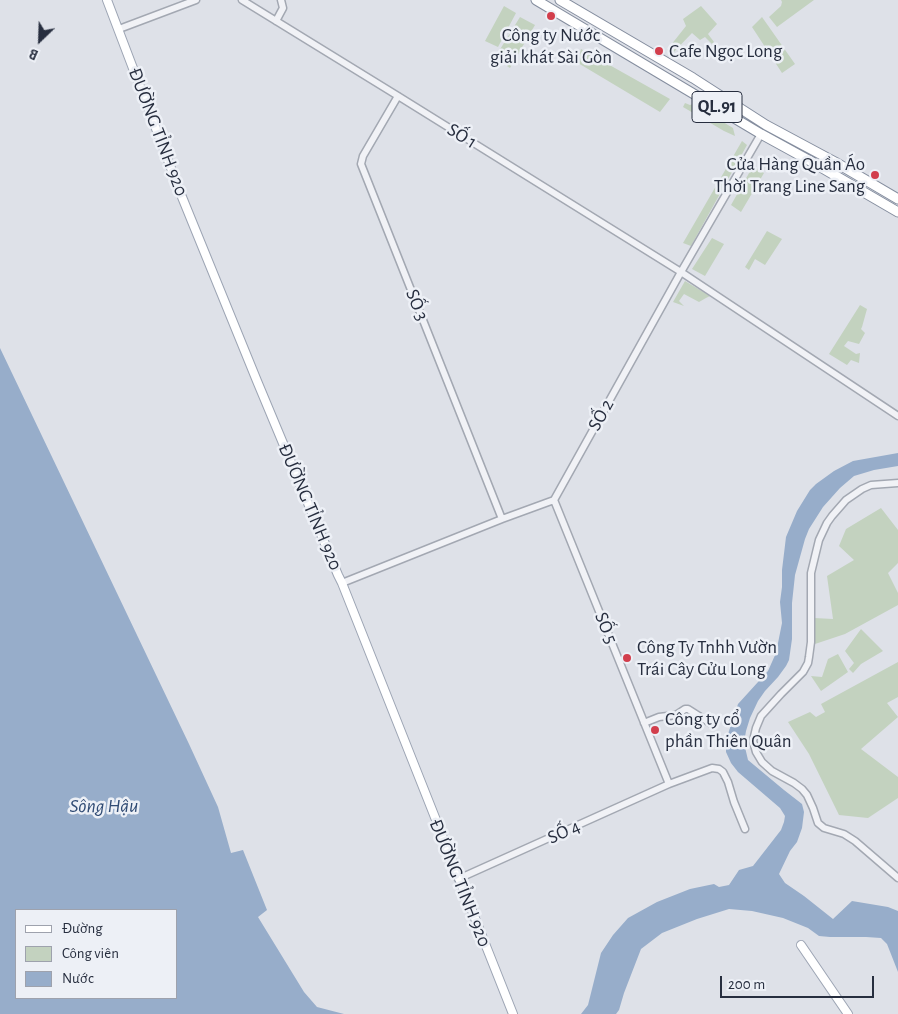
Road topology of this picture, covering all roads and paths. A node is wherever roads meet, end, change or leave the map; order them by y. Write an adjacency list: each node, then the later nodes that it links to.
1 (107, 0): 9 (main road, ĐƯỜNG TỈNH 920)
2 (196, 0): 9 (street)
3 (242, 0): 8 (street, SỐ 1)
4 (281, 0): 8 (street)
5 (536, 0): 12 (highway, QL.91)
6 (560, 0): 7 (highway, QL.91)
7 (572, 3): 11 (highway, QL.91)
8 (276, 21): 10 (street, SỐ 1)
9 (119, 29): 21 (main road, ĐƯỜNG TỈNH 920)
10 (398, 96): 16 (street, SỐ 1); 20 (street, SỐ 3)
11 (766, 125): 12 (highway); 13 (highway, QL.91)
12 (761, 134): 14 (highway, QL.91); 16 (street, SỐ 2)
13 (898, 198)
14 (894, 210): 15 (street)
15 (898, 219)
16 (681, 272): 17 (street, SỐ 1); 19 (street, SỐ 2)
17 (898, 416)
18 (898, 483): 26 (street)
19 (554, 500): 20 (street); 23 (street, SỐ 5)
20 (502, 519): 21 (street)
21 (342, 583): 27 (main road, ĐƯỜNG TỈNH 920)
22 (710, 723): 23 (street)
23 (644, 724): 24 (street, SỐ 5)
24 (669, 784): 25 (street, SỐ 4); 27 (street, SỐ 4)
25 (745, 829)
26 (898, 878)
27 (458, 879): 29 (main road, ĐƯỜNG TỈNH 920)
28 (801, 946): 30 (main road)
29 (513, 1014)
30 (848, 1014)

